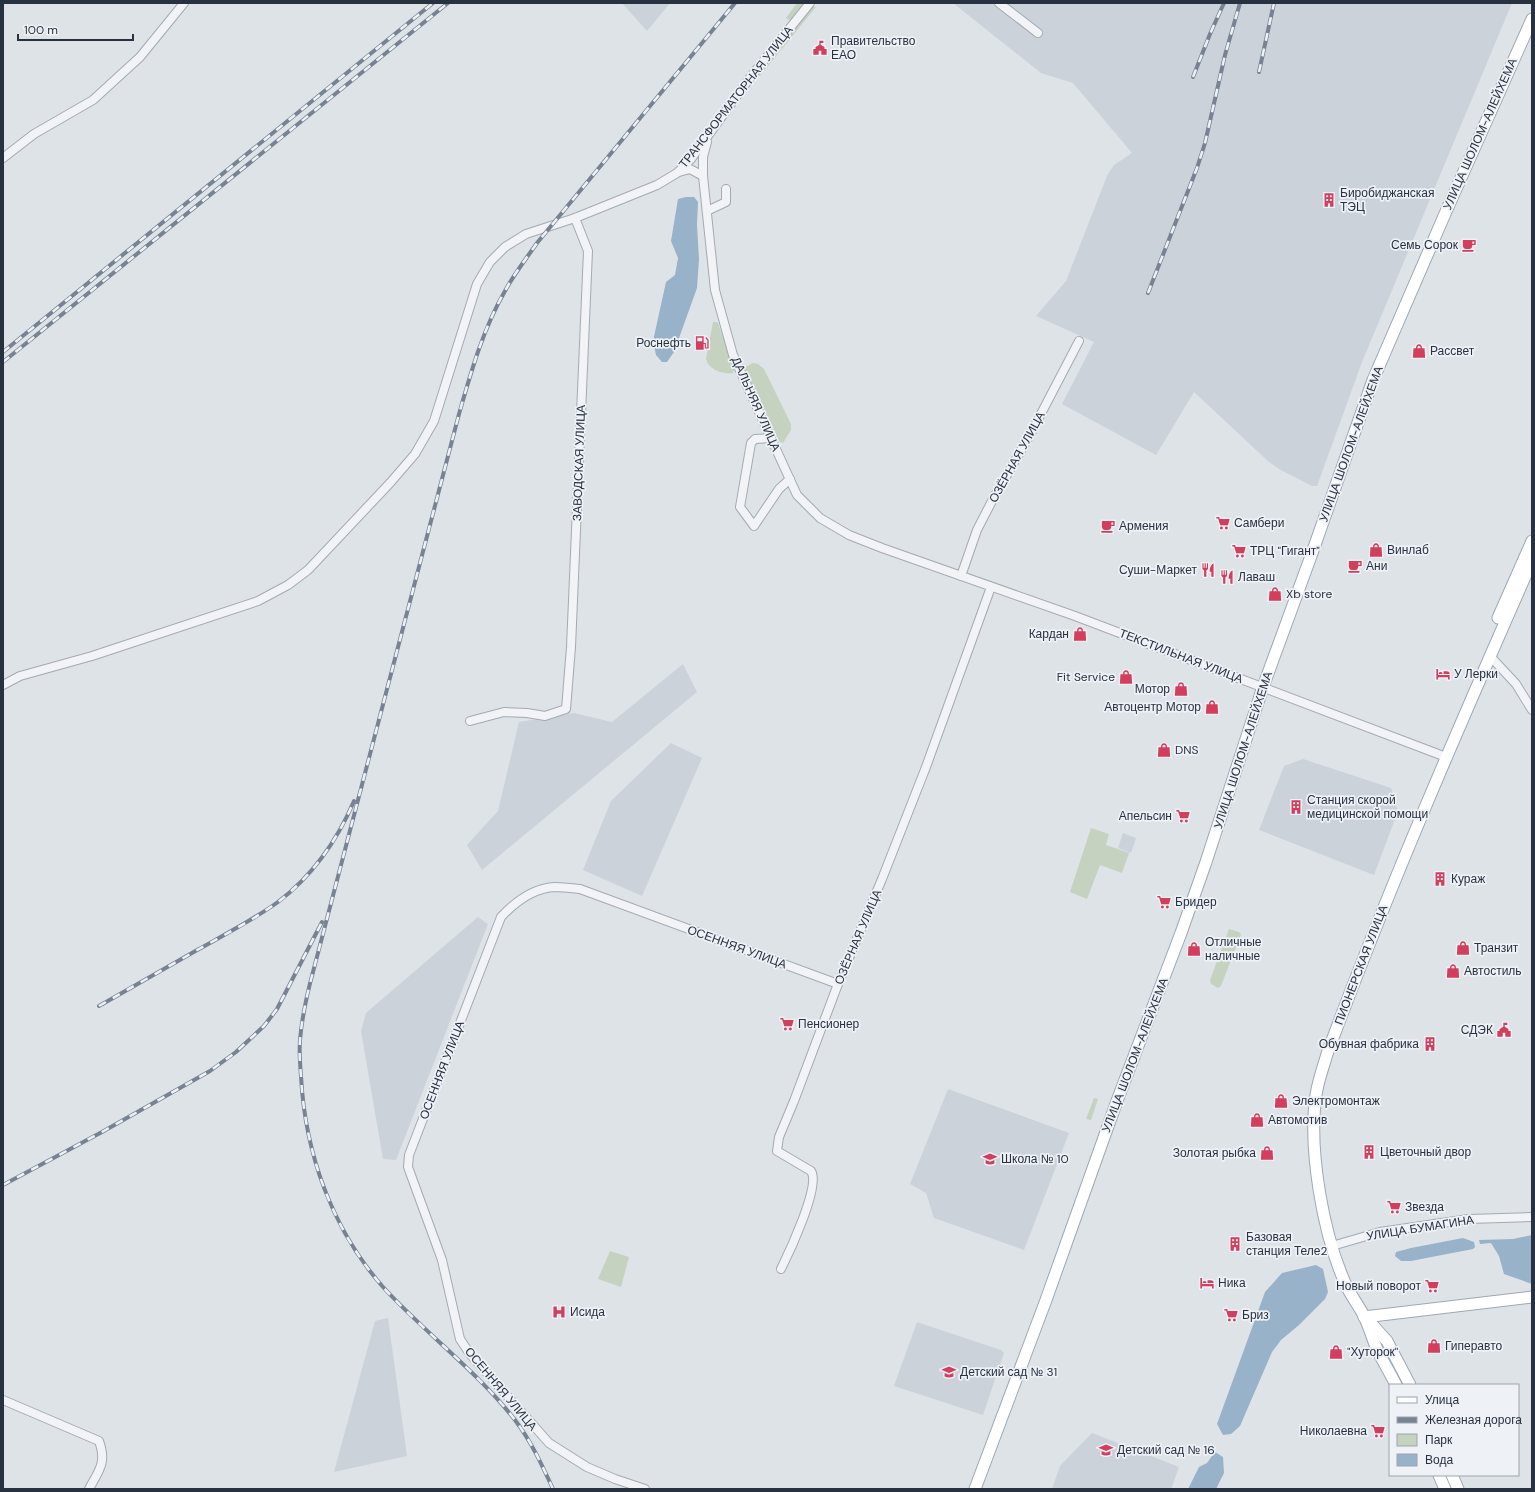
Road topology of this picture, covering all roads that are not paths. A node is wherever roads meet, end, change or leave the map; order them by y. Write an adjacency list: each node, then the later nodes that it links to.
1 (184, 3): 7 (street)
2 (810, 3): 6 (street, ТРАНСФОРМАТОРНАЯ УЛИЦА)
3 (999, 3): 5 (street)
4 (1532, 19): 22 (main road, УЛИЦА ШОЛОМ-АЛЕЙХЕМА)
5 (1038, 33)
6 (714, 129): 8 (street, ТРАНСФОРМАТОРНАЯ УЛИЦА); 9 (street, ДАЛЬНЯЯ УЛИЦА)
7 (3, 158)
8 (677, 173): 9 (street); 12 (street, ТРАНСФОРМАТОРНАЯ УЛИЦА)
9 (703, 176): 11 (street, ДАЛЬНЯЯ УЛИЦА)
10 (726, 189): 11 (street)
11 (707, 211): 14 (street, ДАЛЬНЯЯ УЛИЦА)
12 (575, 218): 21 (street, ТРАНСФОРМАТОРНАЯ УЛИЦА); 24 (street, ЗАВОДСКАЯ УЛИЦА)
13 (1079, 341): 18 (street, ОЗЁРНАЯ УЛИЦА)
14 (771, 438): 15 (street, ДАЛЬНЯЯ УЛИЦА); 15 (street)
15 (790, 479): 18 (street, ДАЛЬНЯЯ УЛИЦА)
16 (1532, 541): 20 (main road, ПИОНЕРСКАЯ УЛИЦА)
17 (1532, 561): 20 (main road, ПИОНЕРСКАЯ УЛИЦА)
18 (961, 576): 19 (street, ТЕКСТИЛЬНАЯ УЛИЦА)
19 (991, 587): 22 (street, ТЕКСТИЛЬНАЯ УЛИЦА); 26 (street, ОЗЁРНАЯ УЛИЦА)
20 (1487, 655): 23 (street); 25 (main road, ПИОНЕРСКАЯ УЛИЦА)
21 (3, 685)
22 (1263, 687): 25 (street, ТЕКСТИЛЬНАЯ УЛИЦА); 39 (main road, УЛИЦА ШОЛОМ-АЛЕЙХЕМА)
23 (1532, 710)
24 (470, 722)
25 (1446, 757): 28 (main road, ПИОНЕРСКАЯ УЛИЦА)
26 (838, 984): 29 (street, ОЗЁРНАЯ УЛИЦА); 38 (street, ОСЕННЯЯ УЛИЦА)
27 (1532, 1217): 28 (street, УЛИЦА БУМАГИНА)
28 (1332, 1246): 31 (main road, ПИОНЕРСКАЯ УЛИЦА)
29 (781, 1269)
30 (1532, 1297): 31 (main road)
31 (1364, 1316): 32 (main road, ПИОНЕРСКАЯ УЛИЦА); 33 (main road, ПИОНЕРСКАЯ УЛИЦА)
32 (1395, 1384)
33 (1409, 1384)
34 (3, 1400): 37 (street)
35 (1439, 1476): 40 (main road)
36 (1452, 1476): 41 (main road)
37 (89, 1489)
38 (645, 1489)
39 (975, 1489)
40 (1445, 1489)
41 (1458, 1489)

